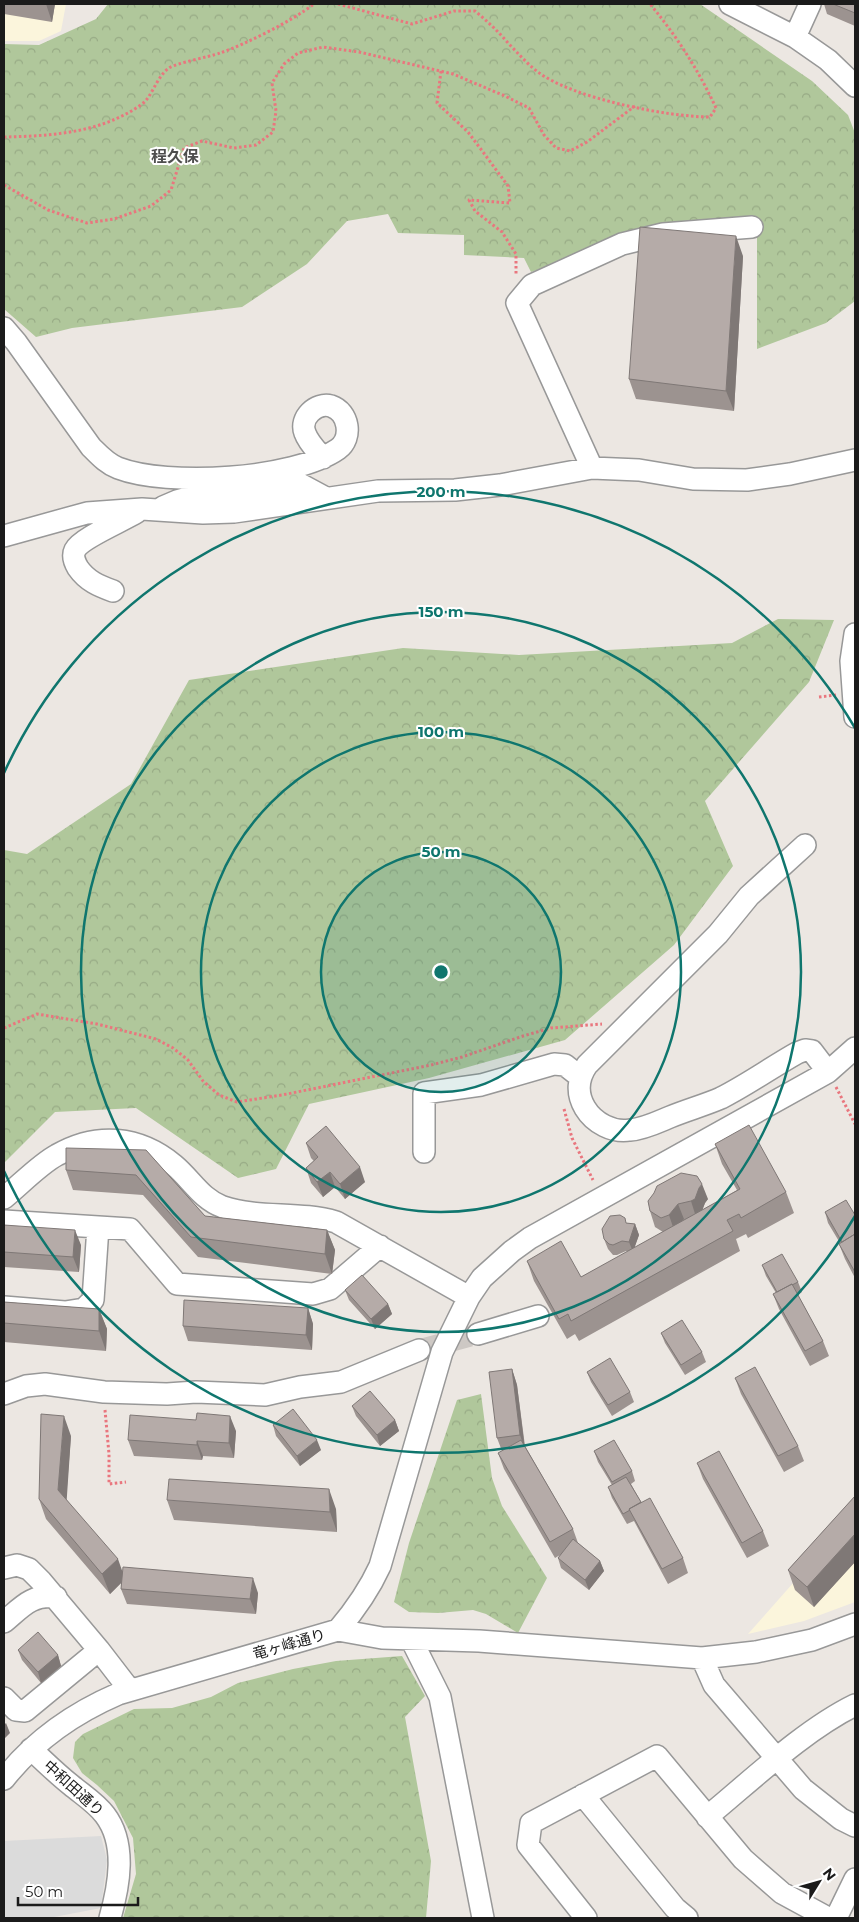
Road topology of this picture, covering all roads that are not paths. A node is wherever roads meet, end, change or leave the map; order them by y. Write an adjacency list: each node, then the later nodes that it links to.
1 (730, 4): 3 (street)
2 (810, 4): 3 (street)
3 (795, 37): 4 (street)
4 (855, 86)
5 (752, 227): 9 (street)
6 (4, 328): 10 (street)
7 (323, 458): 10 (street)
8 (855, 460): 9 (street)
9 (592, 468): 11 (street)
10 (244, 483): 11 (street); 12 (street)
11 (326, 498): 12 (street)
12 (150, 509): 13 (street); 14 (street)
13 (4, 536)
14 (112, 591)
15 (855, 634): 16 (street)
16 (855, 716)
17 (805, 845): 19 (street)
18 (855, 1048): 20 (street, 竜ヶ峰通り)
19 (579, 1076): 20 (street); 21 (street)
20 (831, 1079): 26 (street, 竜ヶ峰通り)
21 (424, 1152)
22 (4, 1198): 25 (street)
23 (4, 1221): 24 (street)
24 (98, 1227): 25 (street); 27 (street)
25 (380, 1246): 26 (street)
26 (469, 1297): 36 (street, 竜ヶ峰通り)
27 (4, 1307)
28 (538, 1316): 29 (street)
29 (478, 1334)
30 (420, 1350): 31 (street)
31 (4, 1394)
32 (4, 1568): 33 (street)
33 (56, 1598): 34 (street); 38 (street)
34 (4, 1622)
35 (855, 1624): 39 (street)
36 (338, 1630): 37 (street); 40 (street, 竜ヶ峰通り)
37 (411, 1639): 39 (street); 51 (street)
38 (99, 1650): 40 (street); 41 (street)
39 (702, 1658): 44 (street)
40 (130, 1689): 43 (street, 竜ヶ峰通り)
41 (4, 1698)
42 (853, 1710): 44 (street)
43 (31, 1749): 45 (street, 竜ヶ峰通り); 50 (street, 中和田通り)
44 (776, 1760): 47 (street); 48 (street)
45 (4, 1779)
46 (583, 1796): 47 (street); 52 (street); 53 (street)
47 (707, 1817): 54 (street)
48 (855, 1826)
49 (855, 1879): 55 (street)
50 (110, 1918)
51 (483, 1918)
52 (585, 1918)
53 (688, 1918)
54 (828, 1918)
55 (836, 1918)

